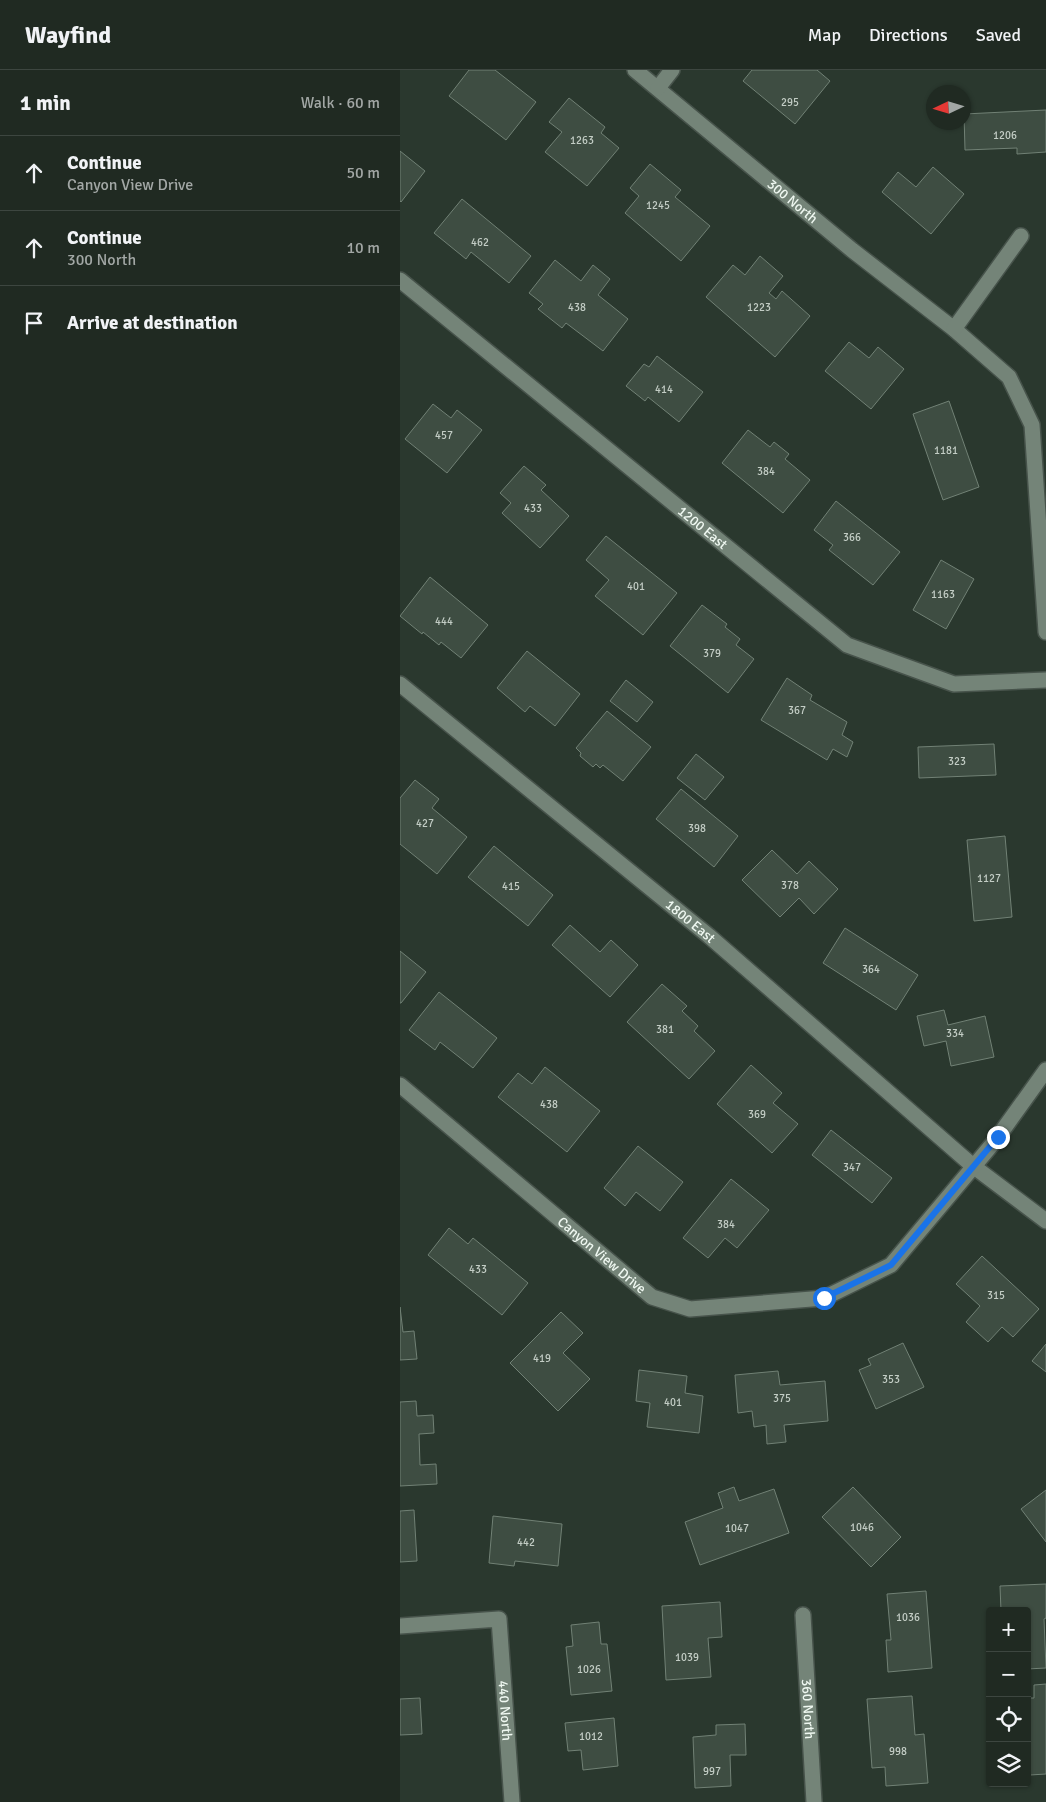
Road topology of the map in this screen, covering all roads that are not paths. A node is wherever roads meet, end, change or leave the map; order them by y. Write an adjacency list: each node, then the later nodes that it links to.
1 (635, 70): 3 (street, 300 North)
2 (672, 70): 3 (street)
3 (658, 88): 6 (street, 300 North)
4 (1021, 236): 6 (street)
5 (400, 280): 8 (street, 1200 East)
6 (954, 329): 7 (street, 300 North)
7 (1046, 632)
8 (1046, 680)
9 (400, 684): 12 (street, 1800 East)
10 (1046, 1070): 12 (street)
11 (400, 1086): 12 (street, Canyon View Drive)
12 (973, 1166): 13 (street, 1800 East)
13 (1046, 1221)
14 (803, 1614): 17 (street, 360 North)
15 (400, 1626): 16 (street, 440 North)
16 (512, 1802)
17 (814, 1802)

